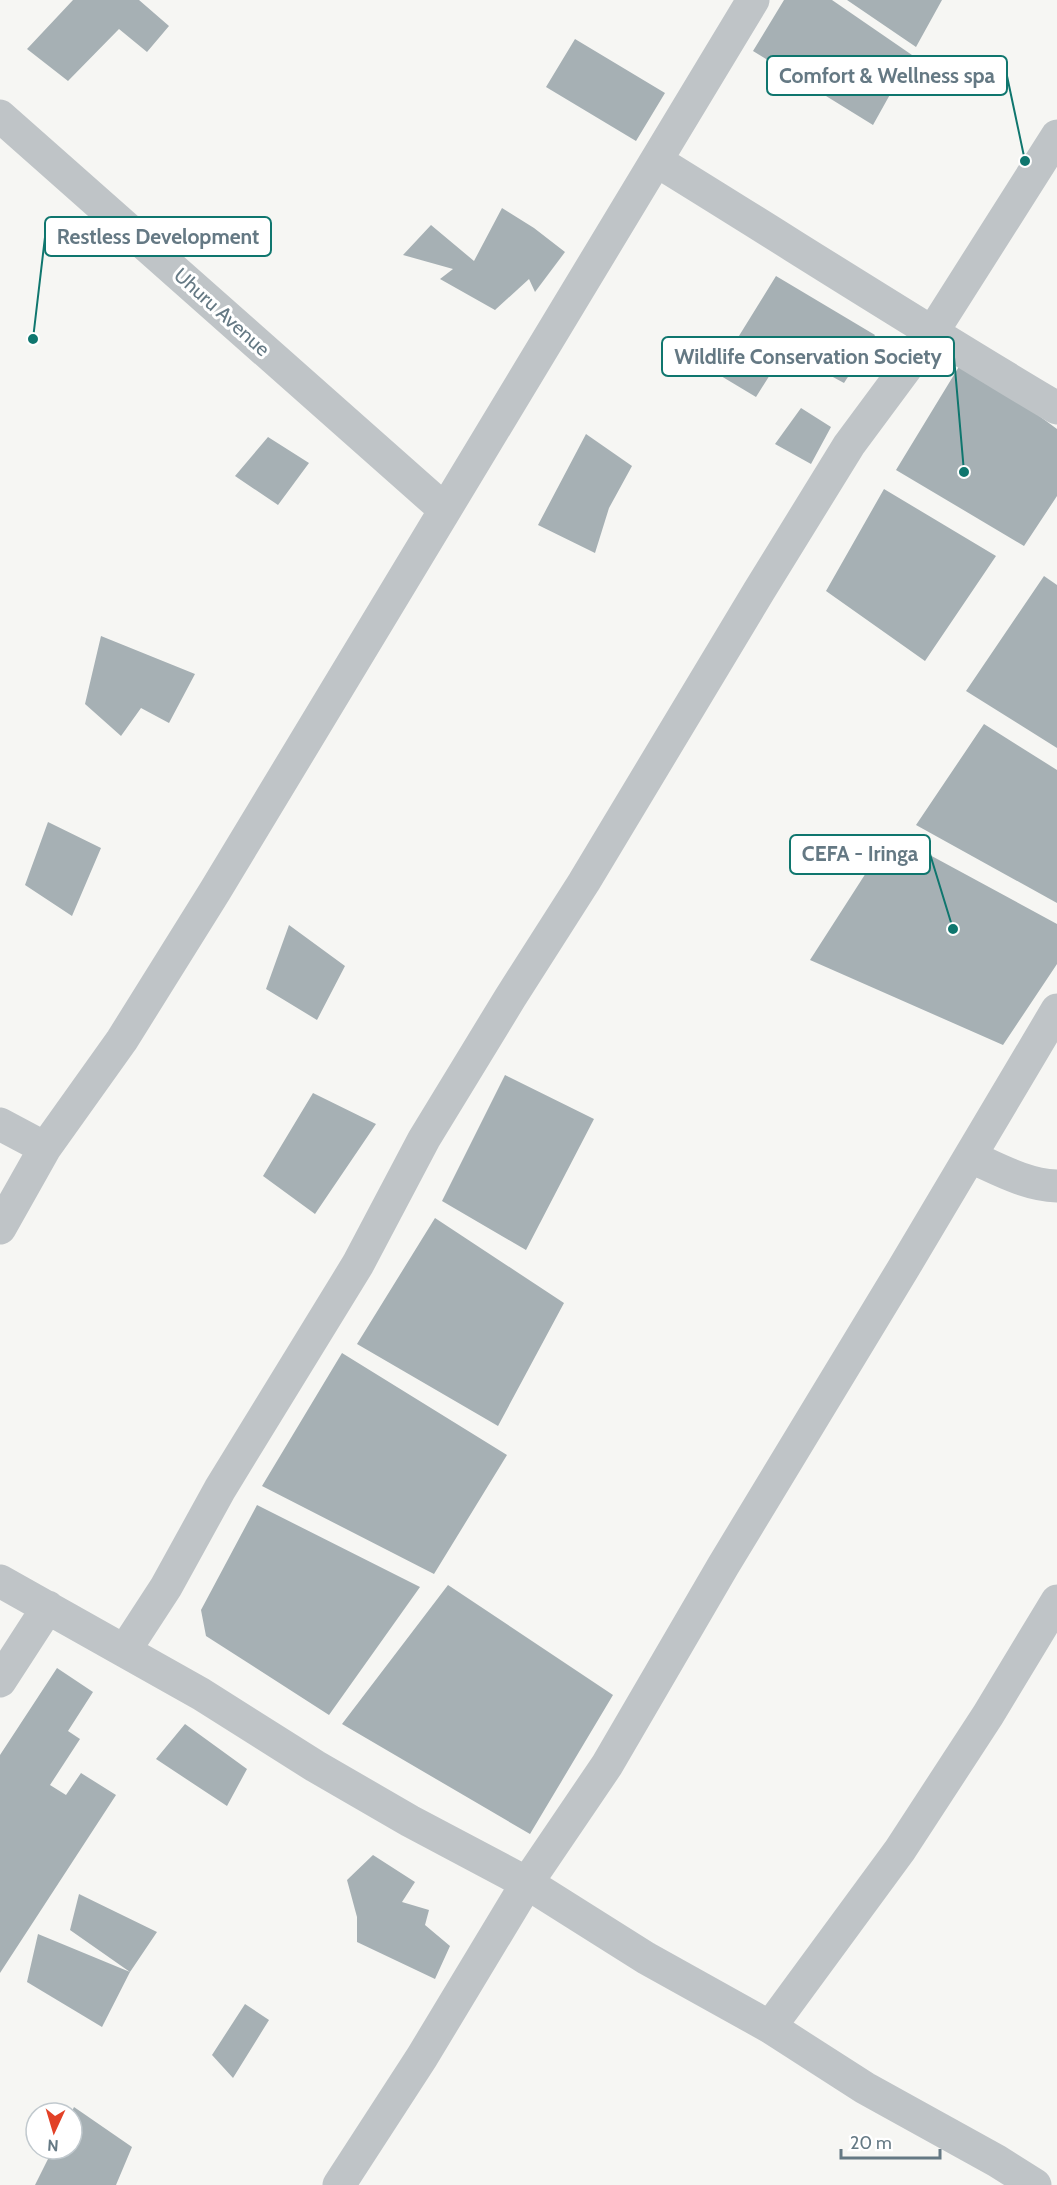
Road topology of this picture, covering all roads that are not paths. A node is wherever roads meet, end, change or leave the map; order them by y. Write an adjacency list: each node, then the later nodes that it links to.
1 (753, 0): 4 (street)
2 (0, 116): 7 (street, Uhuru Avenue)
3 (1057, 136): 5 (street)
4 (657, 161): 5 (street); 7 (street)
5 (932, 333): 6 (street); 17 (street)
6 (1057, 408)
7 (444, 509): 10 (street)
8 (1057, 1010): 11 (street)
9 (0, 1124): 10 (street)
10 (45, 1148): 13 (street)
11 (970, 1156): 12 (street); 19 (street)
12 (1057, 1186)
13 (0, 1228)
14 (0, 1581): 16 (street)
15 (1057, 1601): 20 (street)
16 (48, 1607): 17 (street); 18 (street)
17 (125, 1650): 19 (street)
18 (0, 1681)
19 (528, 1883): 20 (street); 21 (street)
20 (770, 2027): 22 (street)
21 (339, 2185)
22 (1035, 2185)

